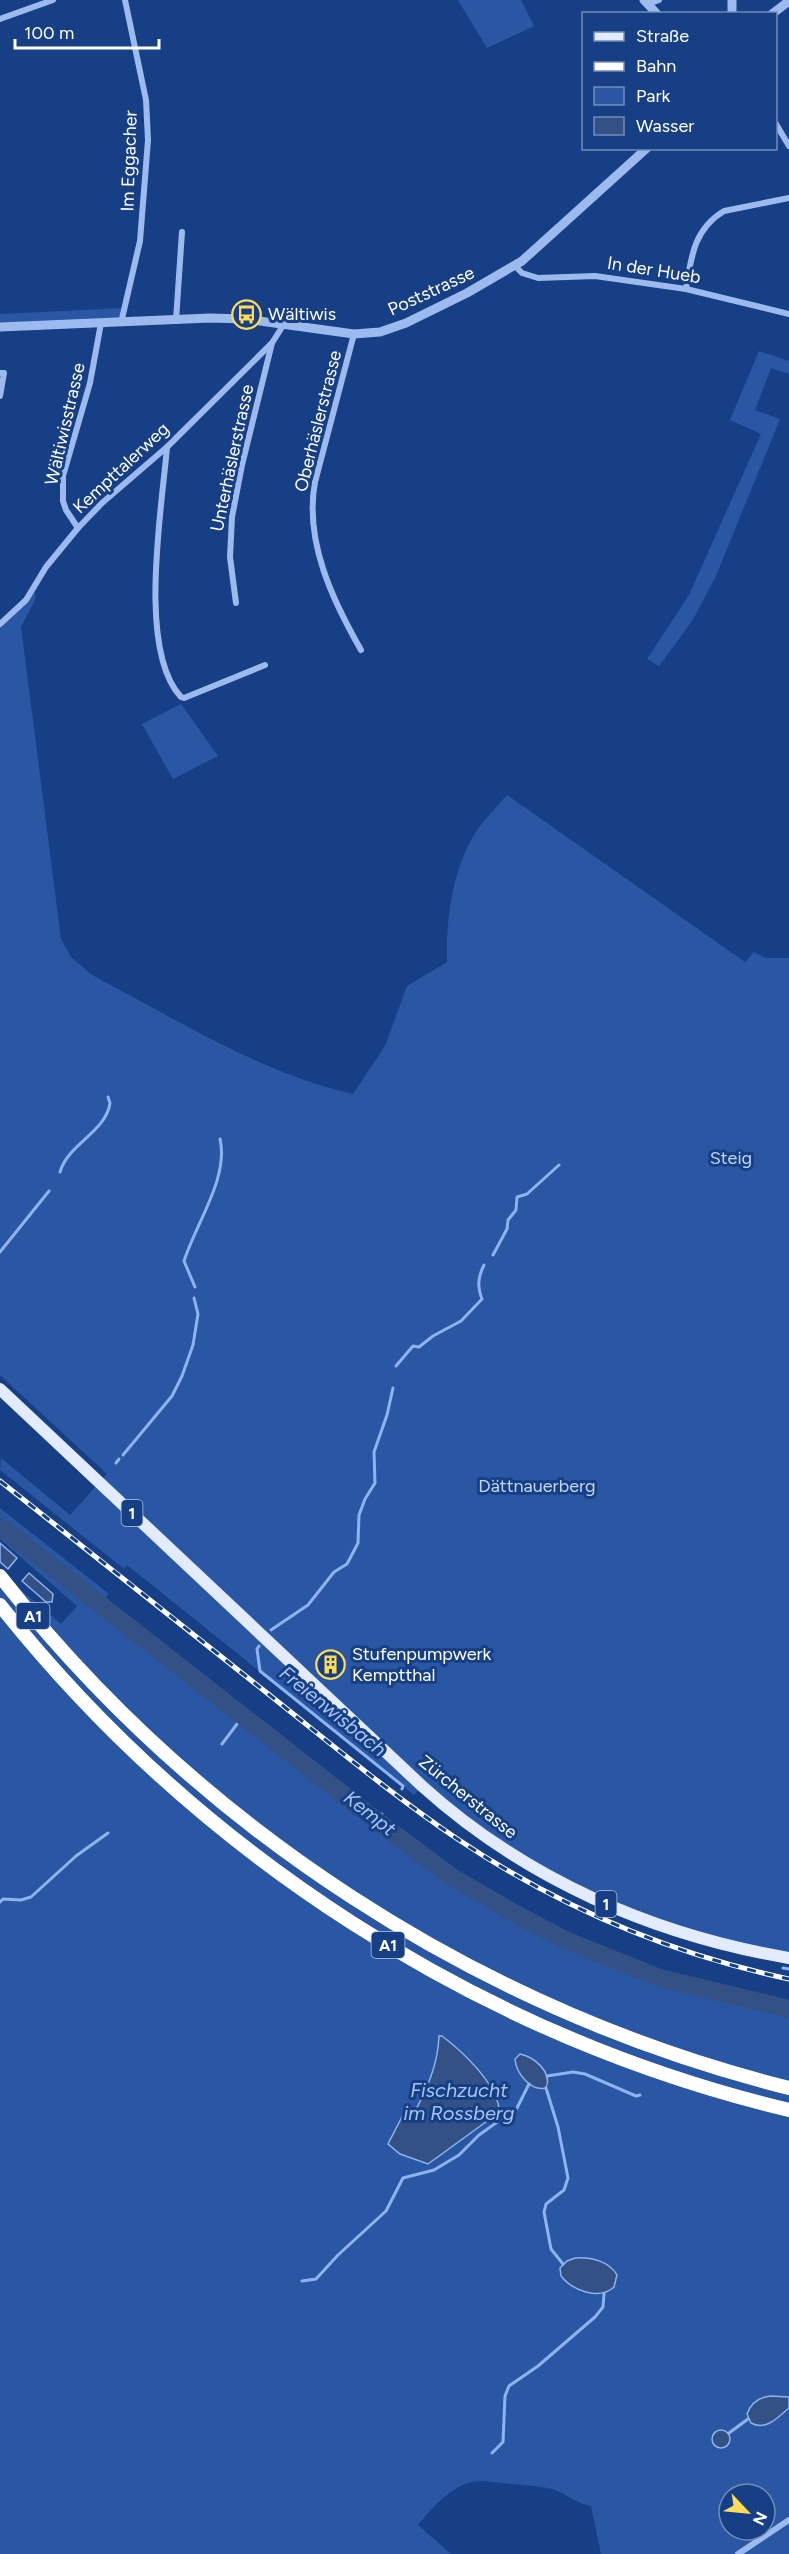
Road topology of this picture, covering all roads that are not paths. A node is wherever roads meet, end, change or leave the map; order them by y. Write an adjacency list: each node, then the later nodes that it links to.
1 (52, 0): 7 (street)
2 (125, 0): 18 (street, Im Eggacher)
3 (659, 0): 4 (street)
4 (646, 2)
5 (789, 2): 6 (street)
6 (775, 12)
7 (0, 19)
8 (777, 126): 9 (street)
9 (789, 146)
10 (645, 150): 13 (street, Poststrasse)
11 (789, 198): 14 (street)
12 (182, 232): 16 (street)
13 (515, 266): 14 (street, In der Hueb); 21 (street, Poststrasse)
14 (686, 289): 15 (street, In der Hueb)
15 (789, 314)
16 (177, 320): 18 (street, Poststrasse); 19 (street, Poststrasse)
17 (101, 323): 18 (street, Poststrasse); 20 (street, Poststrasse); 26 (street, Wältiwisstrasse)
18 (121, 323)
19 (284, 324): 21 (street, Poststrasse); 22 (street, Unterhäslerstrasse)
20 (0, 327)
21 (354, 334): 29 (street, Oberhäslerstrasse)
22 (272, 343): 25 (street, Kempttalerweg); 27 (street, Unterhäslerstrasse)
23 (0, 373): 24 (street)
24 (0, 396)
25 (168, 447): 26 (street, Kempttalerweg); 30 (street)
26 (78, 528): 28 (street, Kempttalerweg)
27 (236, 603)
28 (0, 624)
29 (361, 650)
30 (265, 664)
31 (0, 1389): 34 (main road, Zürcherstrasse / 1)
32 (0, 1576): 35 (highway, A1)
33 (0, 1605): 36 (highway, A1)
34 (789, 1958)
35 (789, 2088)
36 (789, 2110)
37 (789, 2520): 38 (street)
38 (738, 2554)

